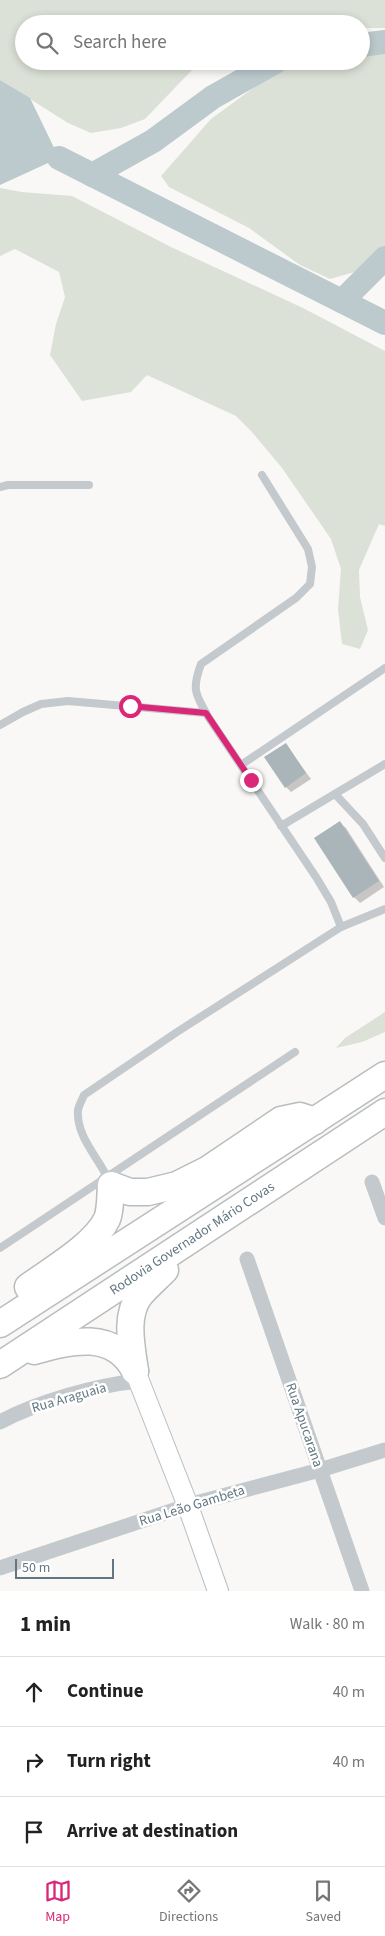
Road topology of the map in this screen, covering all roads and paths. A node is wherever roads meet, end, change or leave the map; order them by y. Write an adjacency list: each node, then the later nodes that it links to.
1 (262, 475): 5 (lane)
2 (89, 485): 3 (lane)
3 (0, 487)
4 (385, 668): 8 (lane)
5 (206, 713): 6 (lane); 8 (lane)
6 (0, 725)
7 (385, 764): 9 (lane)
8 (241, 766): 10 (lane)
9 (335, 794): 10 (lane); 11 (lane)
10 (281, 826): 13 (lane)
11 (385, 858)
12 (385, 909): 13 (lane)
13 (341, 927): 18 (lane)
14 (295, 1052): 18 (lane)
15 (385, 1075): 17 (highway)
16 (385, 1112): 21 (highway, Rodovia Governador Mário Covas)
17 (315, 1121): 18 (highway); 25 (highway)
18 (109, 1181): 22 (lane); 24 (highway)
19 (372, 1182): 20 (street)
20 (385, 1218)
21 (197, 1236): 26 (highway, Rodovia Governador Mário Covas); 27 (highway)
22 (0, 1248)
23 (247, 1259): 30 (street, Rua Apucarana)
24 (0, 1316)
25 (0, 1324)
26 (6, 1361): 27 (highway)
27 (137, 1376): 28 (street, Rua Araguaia); 31 (main road)
28 (0, 1422)
29 (385, 1450): 30 (street, Rua Leão Gambeta)
30 (320, 1470): 31 (street, Rua Leão Gambeta); 34 (street, Rua Apucarana)
31 (188, 1506): 32 (street, Rua Leão Gambeta); 33 (main road)
32 (0, 1568)
33 (218, 1591)
34 (362, 1591)

